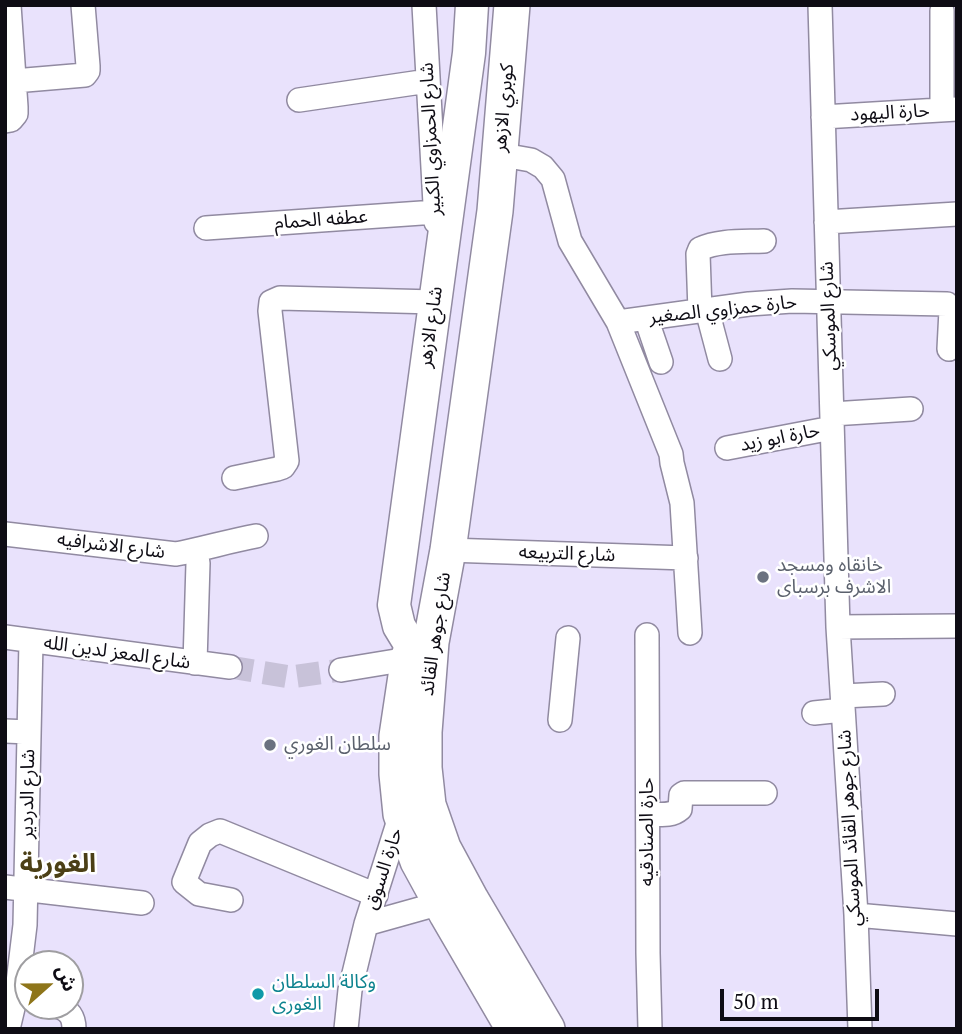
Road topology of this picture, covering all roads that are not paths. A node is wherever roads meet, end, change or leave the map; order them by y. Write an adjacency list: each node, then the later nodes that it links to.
1 (9, 5): 10 (street)
2 (83, 5): 10 (street)
3 (424, 5): 11 (street, شارع الحمزاوي الكبير)
4 (472, 5): 23 (main road, شارع الازهر)
5 (496, 5): 17 (main road, كوبري الازهر)
6 (512, 5): 17 (main road, كوبري الازهر)
7 (528, 5): 16 (main road)
8 (820, 5): 14 (street, شارع الموسكي)
9 (942, 11): 13 (street)
10 (14, 81): 15 (street)
11 (428, 81): 12 (street); 18 (street, شارع الحمزاوي الكبير)
12 (299, 100)
13 (950, 110): 14 (street, حارة اليهود)
14 (823, 117): 20 (street, شارع الموسكي)
15 (5, 121)
16 (514, 157): 17 (main road); 27 (street)
17 (486, 211): 37 (main road, شارع جوهر القائد); 47 (main road, شارع جوهر القائد)
18 (436, 212): 21 (street, عطفه الحمام); 23 (street, شارع الحمزاوي الكبير)
19 (957, 214): 20 (street)
20 (826, 222): 24 (street, شارع الموسكي)
21 (206, 229)
22 (764, 241): 25 (street)
23 (437, 287): 34 (street); 47 (main road, شارع الازهر)
24 (829, 302): 25 (street, حارة حمزاوي الصغير); 28 (street, حارة حمزاوي الصغير); 32 (street, شارع الموسكي)
25 (703, 310): 26 (street, حارة حمزاوي الصغير); 29 (street)
26 (646, 318): 27 (street, حارة حمزاوي الصغير); 30 (street)
27 (618, 322): 38 (street)
28 (948, 349)
29 (720, 359)
30 (662, 362)
31 (911, 409): 32 (street, حارة ابو زيد)
32 (832, 421): 33 (street, حارة ابو زيد); 41 (street, شارع الموسكي)
33 (727, 448)
34 (234, 478)
35 (5, 534): 36 (street, شارع الاشرافيه)
36 (256, 536)
37 (448, 550): 38 (street, شارع التربيعه); 73 (main road, شارع جوهر القائد)
38 (685, 558): 42 (street)
39 (198, 563): 48 (street)
40 (957, 626): 41 (street)
41 (838, 627): 52 (street, شارع جوهر القائد الموسكي)
42 (690, 633)
43 (647, 635): 59 (street, حارة الصنادقيه)
44 (5, 637): 46 (street, شارع المعز لدين الله)
45 (568, 638): 54 (street)
46 (31, 641): 48 (street, شارع المعز لدين الله); 56 (street, شارع الدردير)
47 (409, 652): 50 (street); 58 (main road, شارع جوهر القائد)
48 (195, 663): 49 (street, شارع المعز لدين الله)
49 (230, 667)
50 (341, 670)
51 (883, 694): 52 (street)
52 (843, 703): 53 (street); 65 (street, شارع جوهر القائد الموسكي)
53 (814, 713)
54 (560, 720)
55 (5, 731): 56 (street)
56 (29, 732): 60 (street, شارع الدردير)
57 (765, 793): 59 (street)
58 (401, 814): 61 (street, حارة السوق); 64 (main road, شارع جوهر القائد)
59 (648, 814): 74 (street, حارة الصنادقيه)
60 (16, 887): 63 (street); 68 (street, شارع الدردير)
61 (376, 895): 62 (street); 66 (street, حارة السوق)
62 (231, 900)
63 (142, 903)
64 (441, 903): 66 (street, حارة السوق); 72 (main road, شارع جوهر القائد)
65 (856, 915): 67 (street); 75 (street, شارع جوهر القائد الموسكي)
66 (366, 924): 71 (street, حارة السوق)
67 (957, 924)
68 (22, 950)
69 (14, 1003): 70 (street, شارع الدردير)
70 (8, 1029)
71 (346, 1029)
72 (514, 1029)
73 (547, 1029)
74 (650, 1029)
75 (860, 1029)

